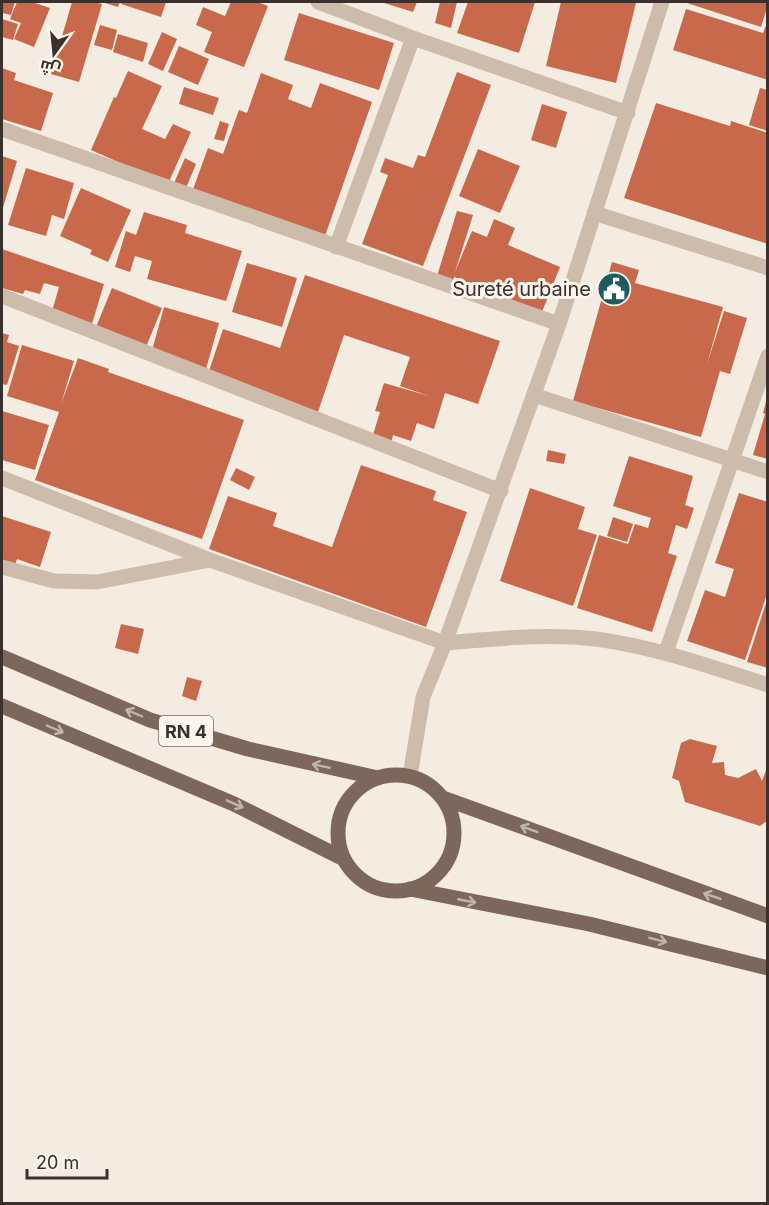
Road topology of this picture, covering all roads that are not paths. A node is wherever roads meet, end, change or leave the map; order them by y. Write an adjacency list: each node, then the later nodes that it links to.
1 (318, 2): 3 (street)
2 (662, 2): 4 (street)
3 (413, 38): 4 (street); 7 (street)
4 (627, 113): 6 (street)
5 (2, 129): 7 (street)
6 (594, 213): 8 (street); 10 (street)
7 (336, 247): 10 (street)
8 (768, 268)
9 (2, 296): 16 (street)
10 (559, 324): 12 (street)
11 (768, 356): 13 (street)
12 (534, 395): 13 (street); 16 (street)
13 (732, 461): 14 (street); 20 (street)
14 (768, 472)
15 (2, 478): 17 (street)
16 (501, 490): 19 (street)
17 (210, 560): 18 (street); 19 (street)
18 (2, 567)
19 (445, 643): 20 (street); 24 (street)
20 (666, 652): 22 (street)
21 (2, 657): 25 (main road, RN 4, one-way to 21)
22 (768, 685)
23 (2, 706): 27 (main road, RN 4, one-way to 27)
24 (410, 776): 25 (main road); 26 (main road)
25 (378, 778): 27 (main road)
26 (443, 798): 28 (main road); 29 (main road, one-way to 26)
27 (344, 859): 28 (main road)
28 (410, 889): 30 (main road, one-way to 30)
29 (768, 916)
30 (768, 968)

